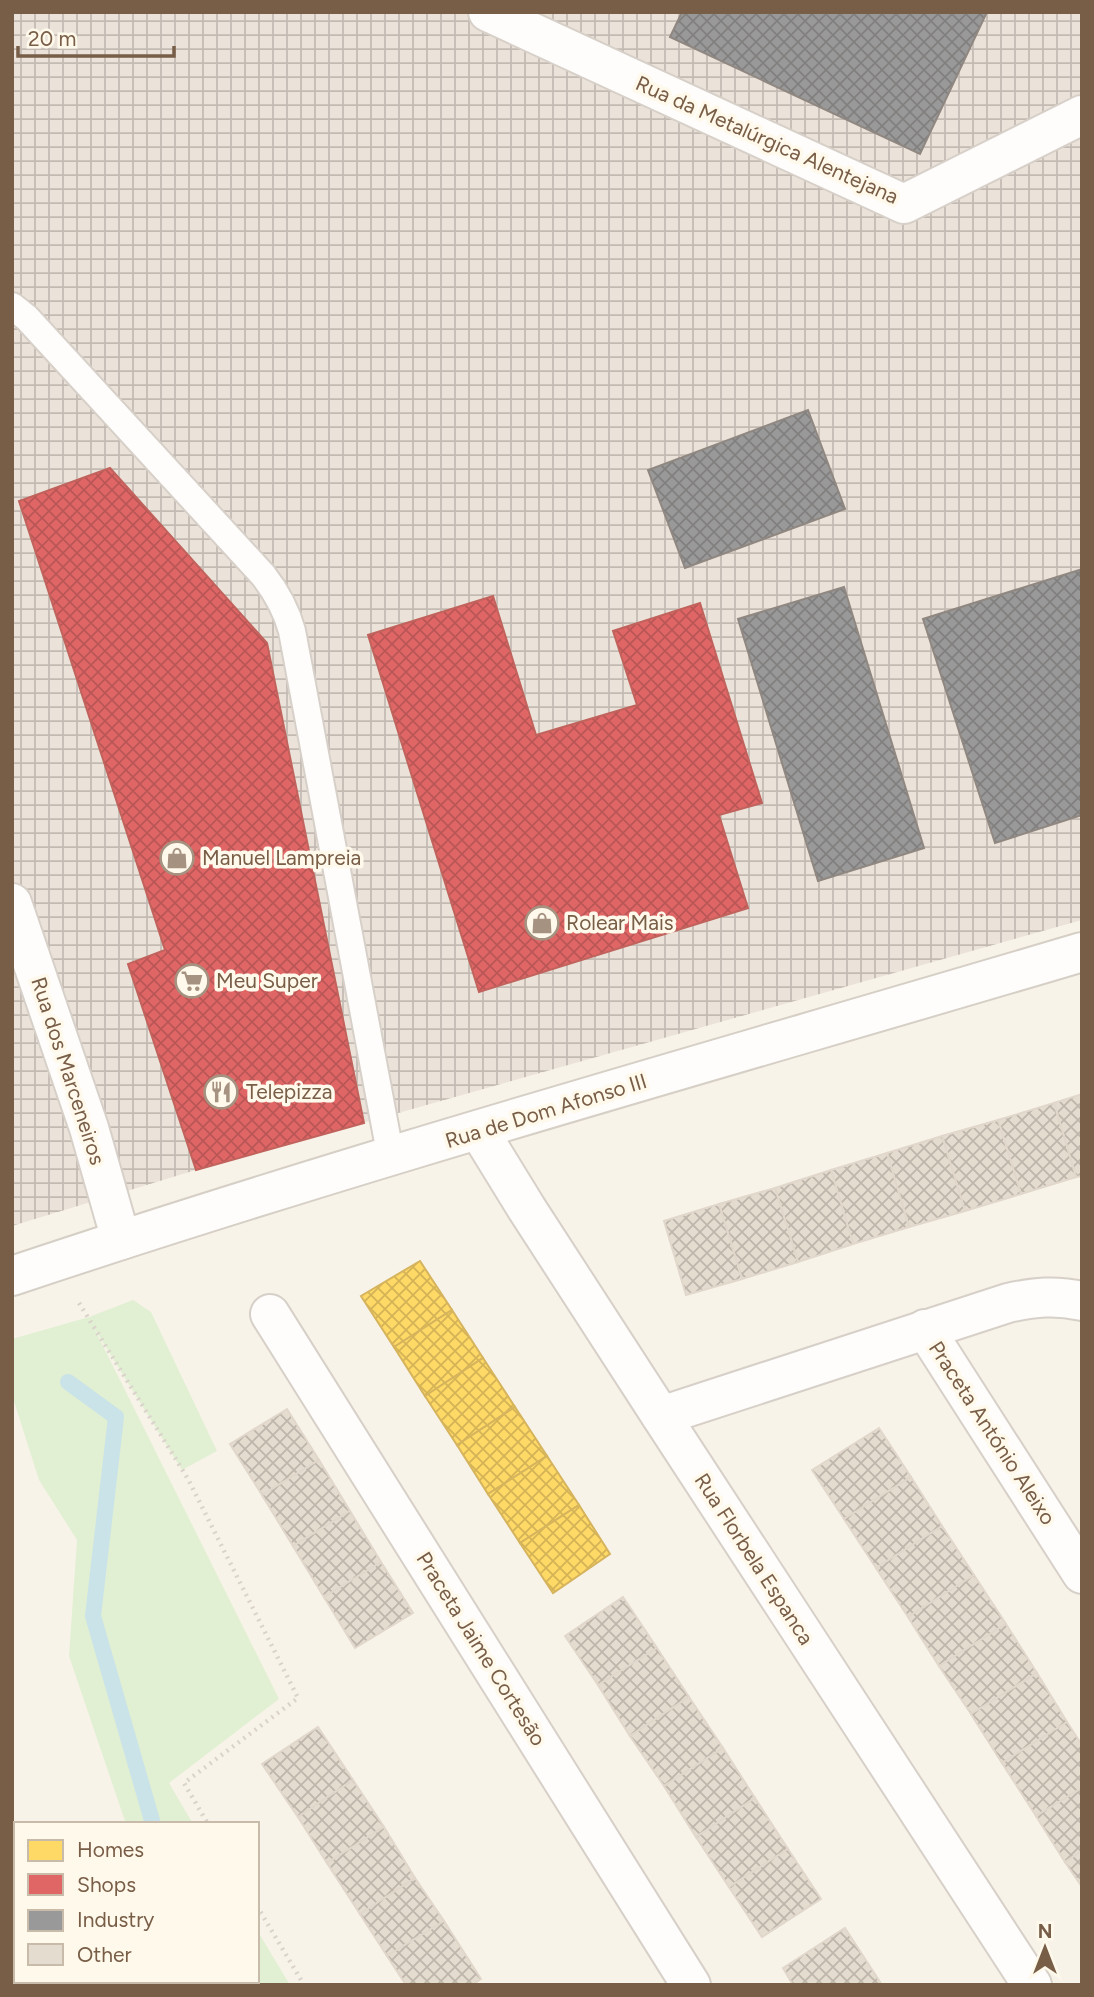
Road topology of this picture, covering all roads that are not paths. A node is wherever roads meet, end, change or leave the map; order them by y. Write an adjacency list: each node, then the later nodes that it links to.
1 (488, 12): 2 (street, Rua da Metalúrgica Alentejana)
2 (1082, 115)
3 (12, 306): 7 (lane)
4 (12, 903): 8 (street, Rua dos Marceneiros)
5 (1082, 952): 6 (street, Rua de Dom Afonso III)
6 (479, 1131): 7 (street, Rua de Dom Afonso III); 13 (street, Rua Florbela Espanca)
7 (391, 1158): 8 (street, Rua de Dom Afonso III)
8 (121, 1240): 9 (street, Rua de Dom Afonso III)
9 (12, 1276)
10 (1082, 1301): 12 (street)
11 (270, 1314): 15 (street, Praceta Jaime Cortesão)
12 (925, 1329): 13 (street); 14 (street, Praceta António Aleixo)
13 (661, 1416): 16 (street, Rua Florbela Espanca)
14 (1082, 1574)
15 (691, 1985)
16 (1032, 1985)

